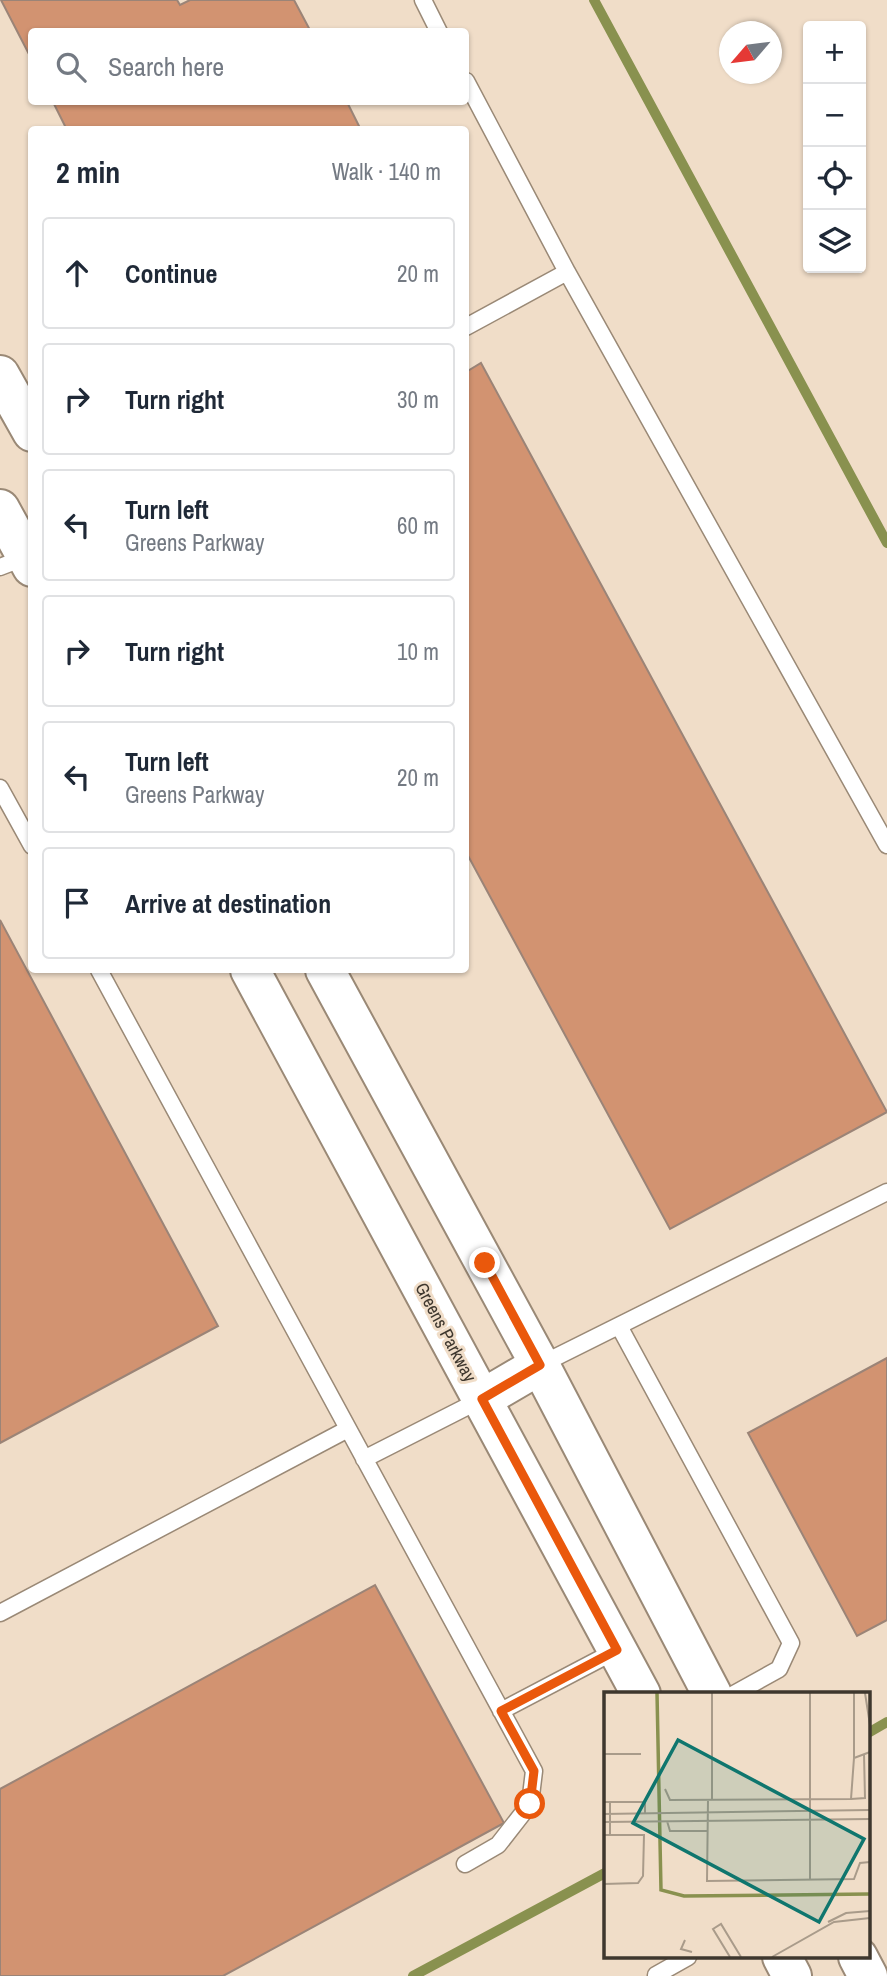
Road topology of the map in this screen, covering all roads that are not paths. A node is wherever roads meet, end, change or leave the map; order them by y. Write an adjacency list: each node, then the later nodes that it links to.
1 (423, 0): 2 (lane)
2 (437, 28)
3 (469, 86): 4 (lane)
4 (567, 272): 5 (lane); 12 (lane)
5 (469, 325)
6 (0, 375): 7 (street)
7 (28, 425)
8 (0, 509): 9 (street)
9 (22, 561)
10 (0, 788): 11 (lane)
11 (28, 839)
12 (887, 845)
13 (101, 973): 20 (lane)
14 (252, 973): 19 (street, Greens Parkway)
15 (327, 973): 18 (street)
16 (887, 1192): 17 (lane)
17 (619, 1325): 18 (lane); 26 (lane)
18 (540, 1365): 19 (street); 25 (street)
19 (482, 1399): 21 (lane); 23 (street, Greens Parkway)
20 (348, 1429): 21 (lane); 22 (lane)
21 (364, 1459): 27 (lane)
22 (0, 1613)
23 (617, 1650): 24 (street, Greens Parkway); 27 (lane)
24 (640, 1692)
25 (711, 1692)
26 (738, 1692)
27 (501, 1711): 28 (lane)
28 (464, 1864)
29 (686, 1958): 32 (lane)
30 (783, 1958): 33 (street)
31 (859, 1958): 34 (street)
32 (657, 1976)
33 (792, 1976)
34 (868, 1976)

